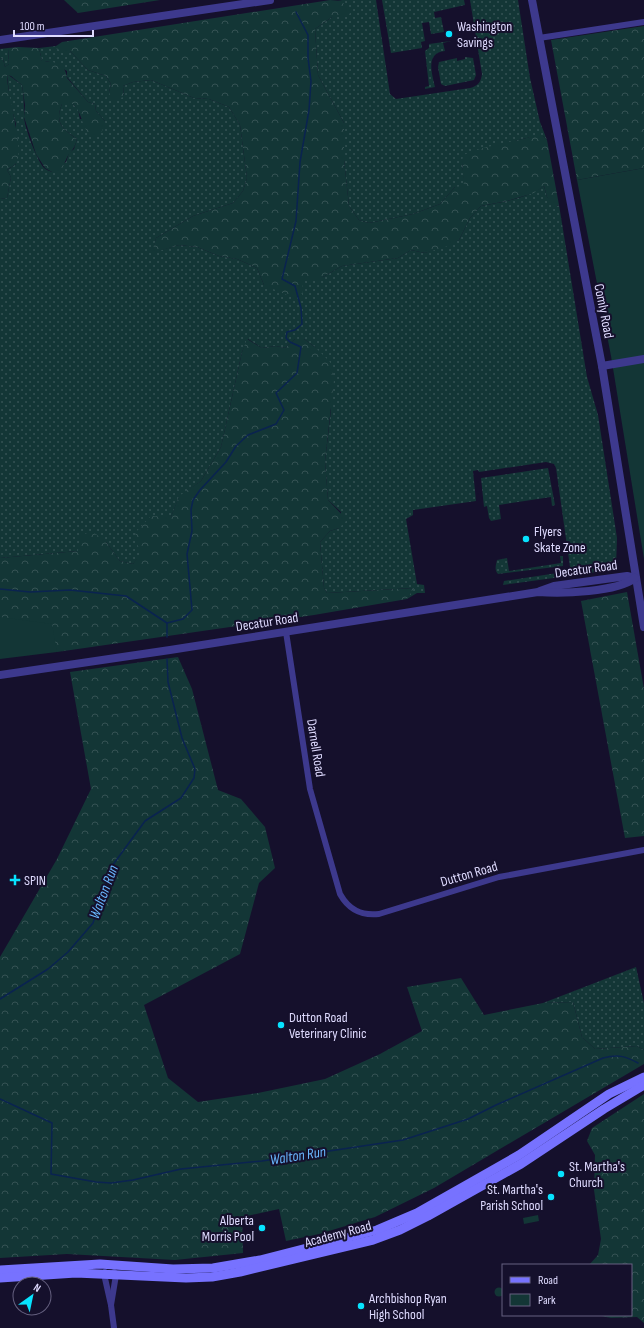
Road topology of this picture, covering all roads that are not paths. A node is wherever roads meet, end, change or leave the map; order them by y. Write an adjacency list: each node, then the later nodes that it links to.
1 (270, 0): 5 (street)
2 (532, 0): 4 (street, Comly Road)
3 (644, 22): 4 (street)
4 (539, 38): 7 (street, Comly Road)
5 (0, 40)
6 (644, 359): 7 (street)
7 (602, 366): 8 (street, Comly Road)
8 (636, 578): 9 (street, Comly Road); 10 (street, Decatur Road)
9 (644, 627)
10 (286, 632): 11 (street, Decatur Road); 13 (street, Darnell Road)
11 (0, 674)
12 (644, 850): 13 (street, Dutton Road)
13 (332, 864)
14 (644, 1077): 16 (main road, Academy Road)
15 (644, 1085): 16 (main road, Academy Road)
16 (570, 1126): 17 (main road, Academy Road); 20 (main road, Academy Road)
17 (110, 1264): 18 (main road, Academy Road); 19 (street); 20 (street)
18 (0, 1270)
19 (104, 1274): 20 (main road, Academy Road); 21 (main road, Academy Road); 22 (street)
20 (116, 1274): 22 (street)
21 (0, 1278)
22 (111, 1305): 23 (street)
23 (114, 1328)

